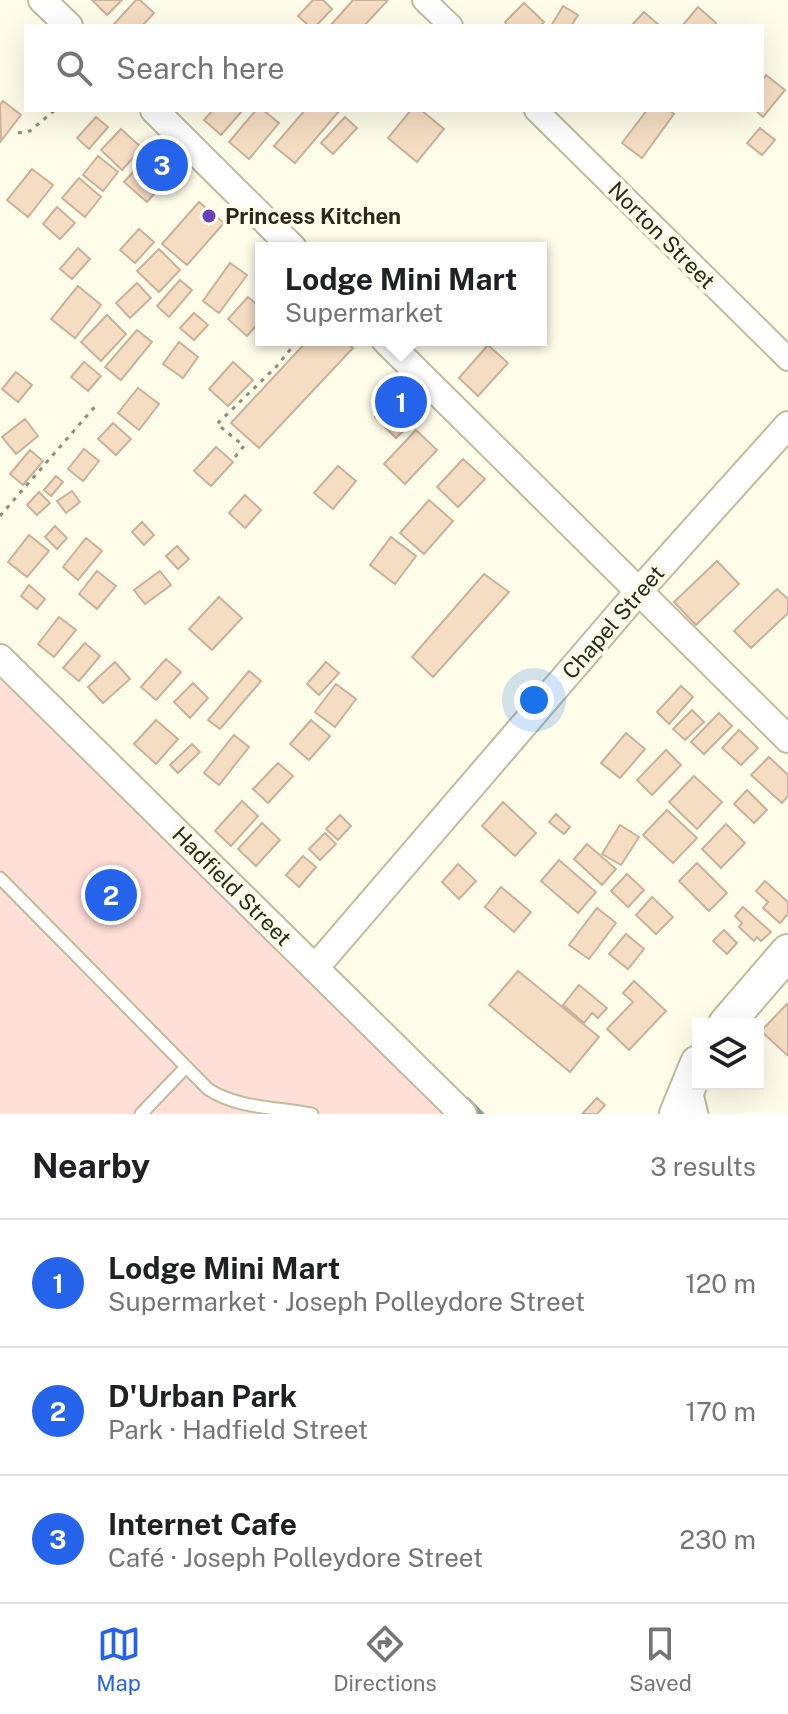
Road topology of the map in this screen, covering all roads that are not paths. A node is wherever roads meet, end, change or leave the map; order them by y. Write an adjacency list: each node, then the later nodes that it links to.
1 (42, 0): 3 (street)
2 (424, 0): 4 (street)
3 (67, 24)
4 (449, 24)
5 (156, 112): 7 (street)
6 (538, 112): 9 (street, Norton Street)
7 (287, 242)
8 (391, 346): 11 (street)
9 (788, 359)
10 (788, 425): 11 (street, Chapel Street)
11 (639, 591): 13 (street); 16 (street, Chapel Street)
12 (0, 658): 16 (street, Hadfield Street)
13 (788, 739)
14 (0, 878): 18 (lane)
15 (788, 952): 17 (main road)
16 (315, 968): 23 (street, Hadfield Street)
17 (731, 1018)
18 (186, 1067): 21 (lane); 22 (lane)
19 (692, 1076): 24 (main road)
20 (698, 1090): 25 (lane)
21 (141, 1114)
22 (312, 1114)
23 (463, 1114)
24 (677, 1114)
25 (702, 1114)

